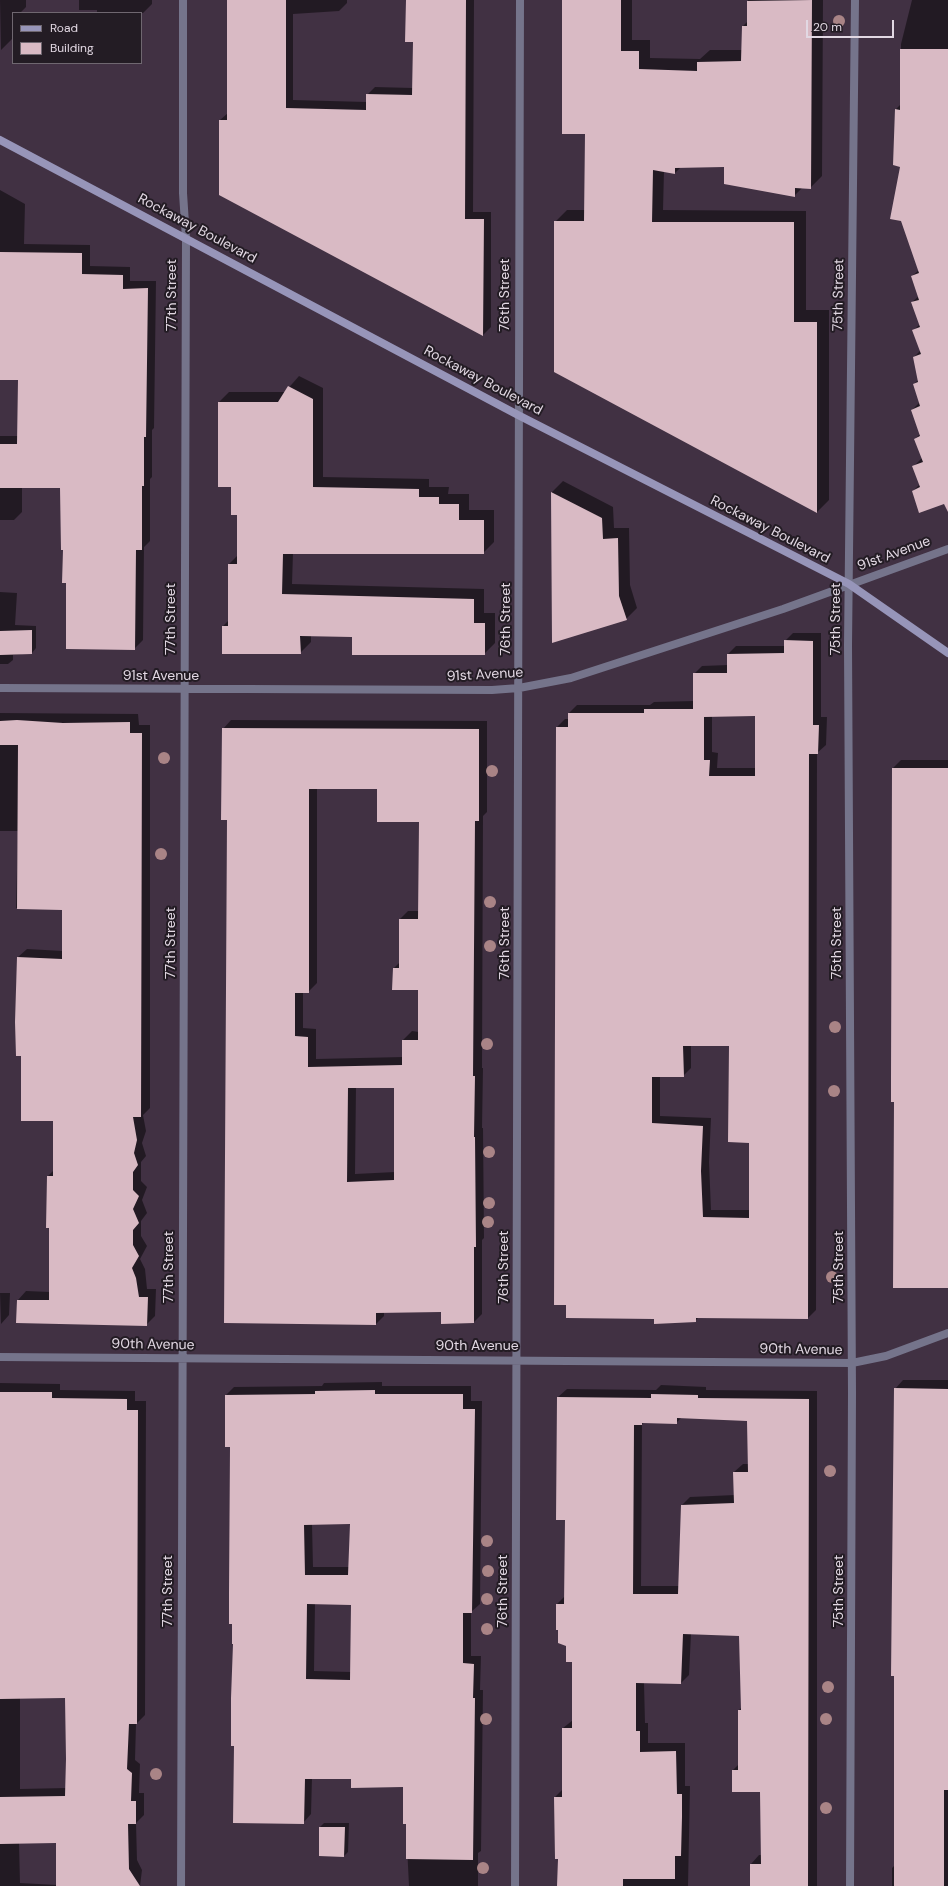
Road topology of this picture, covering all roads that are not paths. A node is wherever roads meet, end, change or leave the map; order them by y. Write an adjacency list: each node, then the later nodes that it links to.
1 (183, 0): 5 (street, 77th Street)
2 (520, 0): 6 (street, 76th Street)
3 (856, 0): 8 (street, 75th Street)
4 (0, 140): 5 (main road, Rockaway Boulevard)
5 (186, 238): 6 (main road, Rockaway Boulevard); 12 (street, 77th Street)
6 (518, 416): 8 (main road, Rockaway Boulevard); 11 (street, 76th Street)
7 (948, 549): 8 (street, 91st Avenue)
8 (849, 584): 9 (main road, Rockaway Boulevard); 11 (street, 91st Avenue); 17 (street, 75th Street)
9 (948, 652)
10 (0, 688): 12 (street, 91st Avenue)
11 (519, 688): 12 (street, 91st Avenue); 16 (street, 76th Street)
12 (184, 689): 15 (street, 77th Street)
13 (948, 1333): 17 (street, 90th Avenue)
14 (0, 1357): 15 (street, 90th Avenue)
15 (182, 1358): 16 (street, 90th Avenue); 18 (street, 77th Street)
16 (517, 1360): 17 (street, 90th Avenue); 19 (street, 76th Street)
17 (852, 1363): 20 (street, 75th Street)
18 (181, 1886)
19 (516, 1886)
20 (850, 1886)

